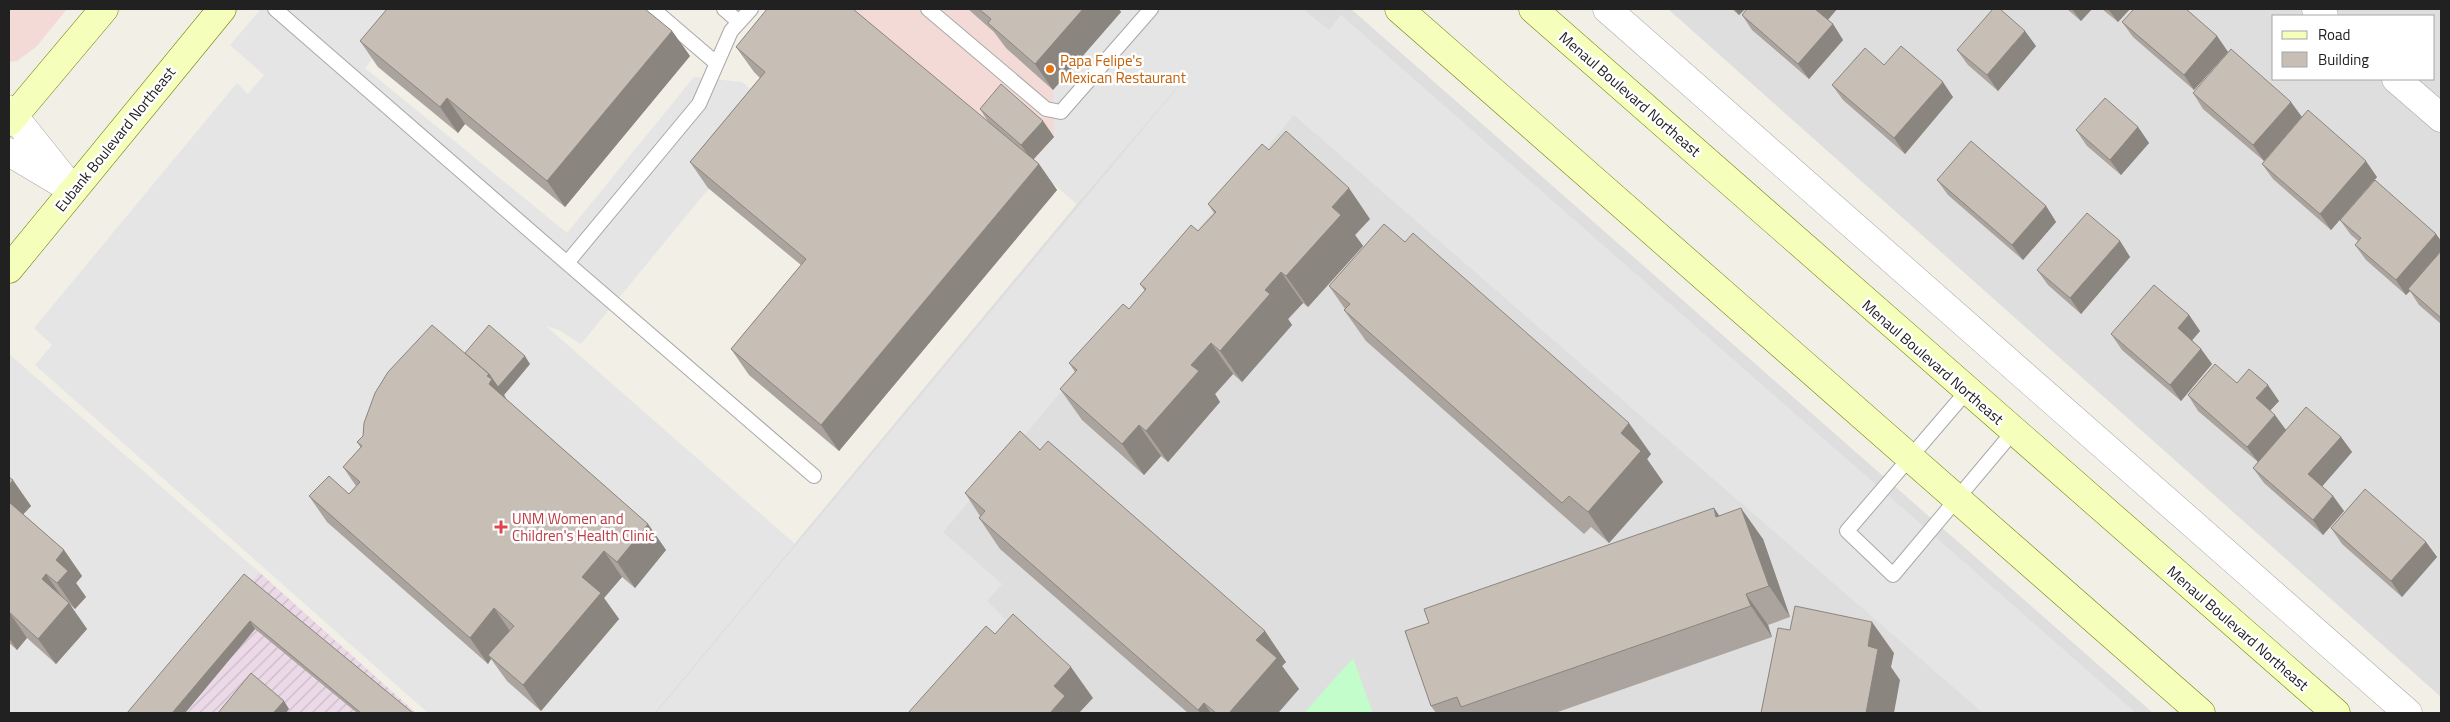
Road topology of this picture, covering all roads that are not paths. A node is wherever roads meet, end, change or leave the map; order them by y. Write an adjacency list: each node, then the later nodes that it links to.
1 (104, 9): 15 (main road)
2 (222, 9): 18 (main road, Eubank Boulevard Northeast)
3 (275, 9): 19 (lane)
4 (654, 9): 13 (lane)
5 (724, 9): 12 (lane)
6 (751, 9): 12 (lane)
7 (928, 9): 8 (lane)
8 (1151, 9)
9 (1399, 9): 23 (main road)
10 (1533, 9): 21 (main road, Menaul Boulevard Northeast)
11 (1607, 9): 28 (street)
12 (739, 22): 13 (lane)
13 (716, 63): 19 (lane)
14 (2397, 80): 16 (street)
15 (11, 116): 18 (street)
16 (2441, 118)
17 (9, 152): 18 (street)
18 (73, 190): 20 (main road, Eubank Boulevard Northeast)
19 (567, 263): 24 (lane)
20 (9, 269)
21 (1966, 391): 22 (main road, Menaul Boulevard Northeast); 23 (lane)
22 (2013, 432): 25 (lane); 27 (main road, Menaul Boulevard Northeast)
23 (1909, 457): 25 (main road); 25 (lane)
24 (814, 476)
25 (1956, 498): 26 (main road)
26 (2202, 713)
27 (2336, 713)
28 (2408, 713)

